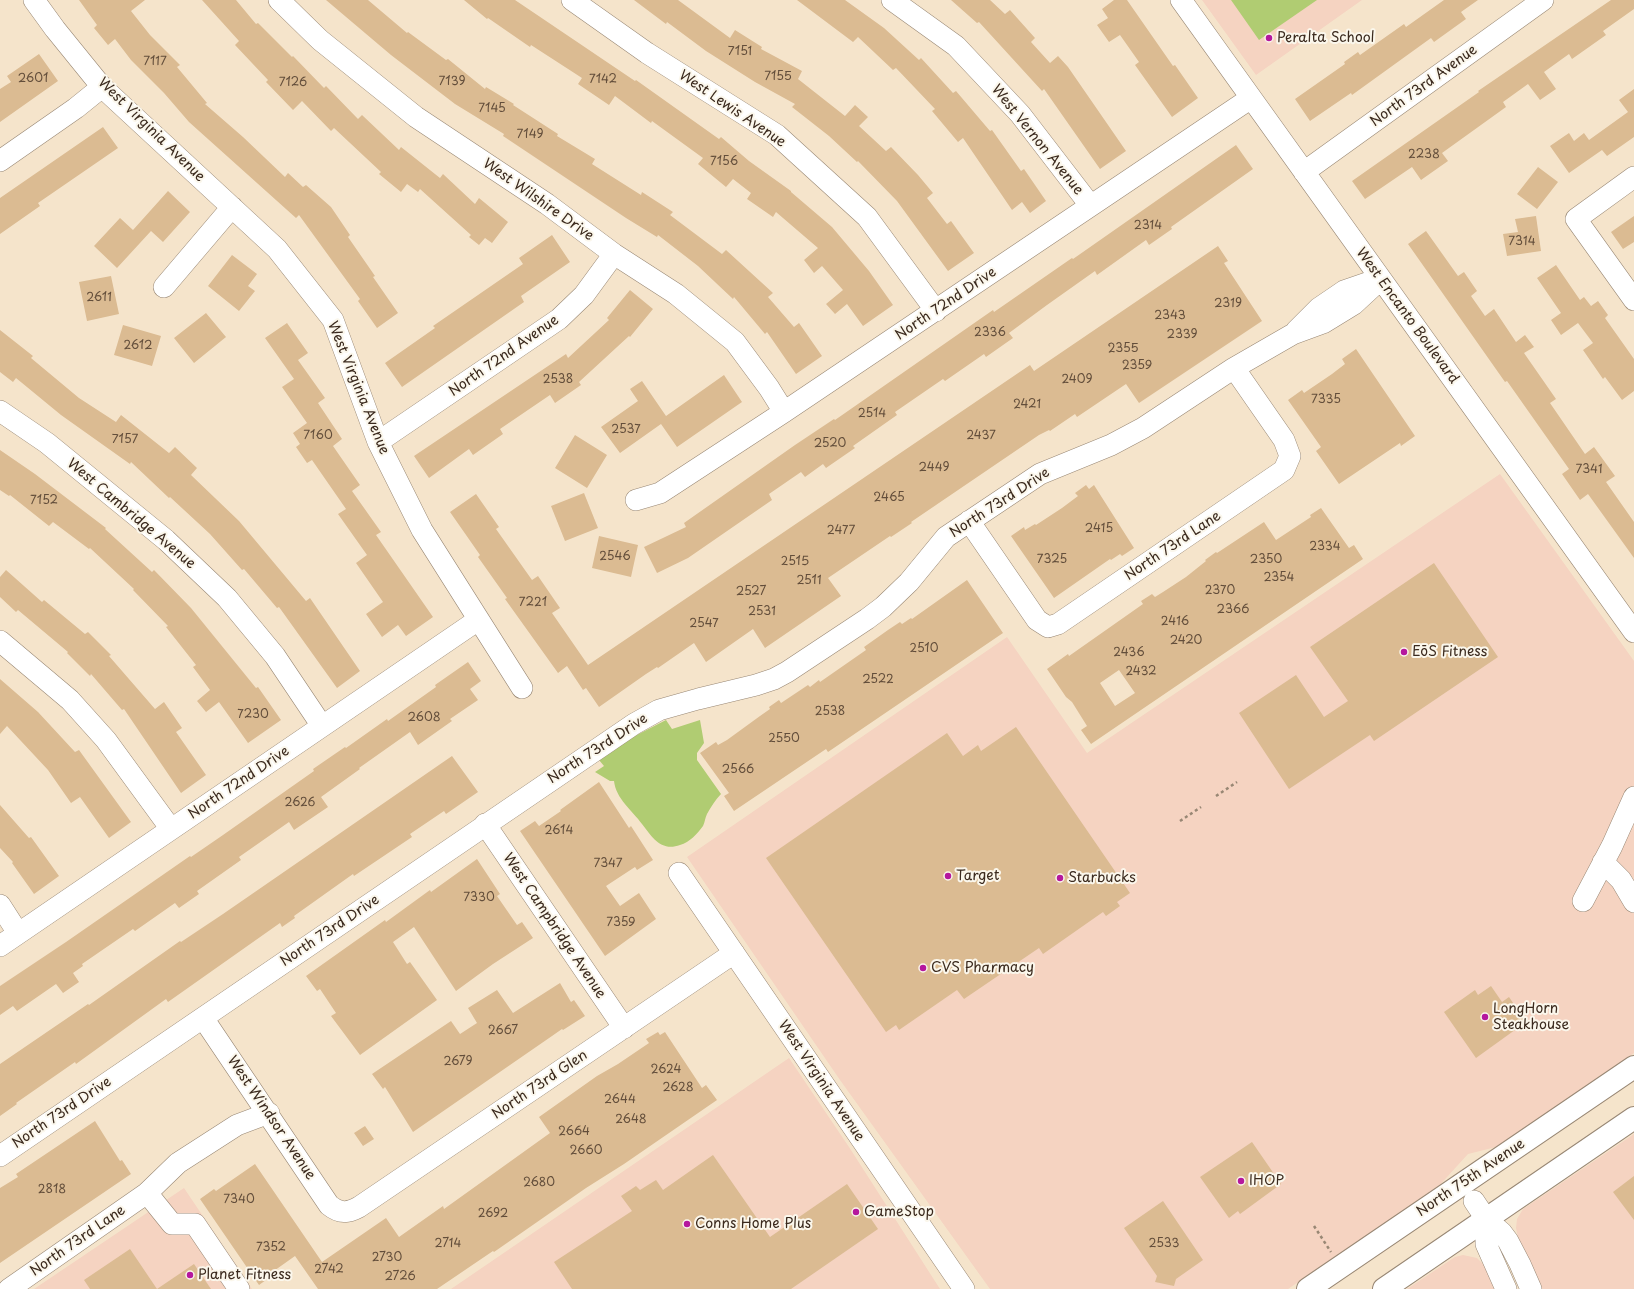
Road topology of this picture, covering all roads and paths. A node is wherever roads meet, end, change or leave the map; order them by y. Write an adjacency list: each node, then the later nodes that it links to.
1 (34, 0): 7 (street, West Virginia Avenue)
2 (279, 0): 14 (street, West Wilshire Drive)
3 (572, 0): 18 (street, West Lewis Avenue)
4 (892, 0): 12 (street, West Vernon Avenue)
5 (1181, 0): 8 (street, West Encanto Boulevard)
6 (1543, 0): 10 (street, North 73rd Avenue)
7 (102, 87): 9 (street); 13 (street, West Virginia Avenue)
8 (1251, 98): 10 (street, West Encanto Boulevard); 12 (street, North 72nd Drive)
9 (0, 161)
10 (1304, 172): 15 (street, West Encanto Boulevard)
11 (1634, 177): 17 (street)
12 (1090, 205): 18 (street, North 72nd Drive)
13 (232, 208): 16 (street); 22 (street, West Virginia Avenue)
14 (614, 254): 21 (street, West Wilshire Drive); 22 (street, North 72nd Avenue)
15 (1380, 279): 19 (street, North 73rd Drive); 25 (street, West Encanto Boulevard)
16 (164, 287)
17 (1634, 300)
18 (936, 311): 21 (street, North 72nd Drive)
19 (1234, 368): 24 (street, North 73rd Drive); 24 (street, North 73rd Lane)
20 (0, 411): 30 (street, West Cambridge Avenue)
21 (784, 412): 23 (street, North 72nd Drive)
22 (378, 442): 26 (street, West Virginia Avenue)
23 (636, 500)
24 (969, 521): 36 (street, North 73rd Drive)
25 (1628, 611): 27 (street, West Encanto Boulevard)
26 (478, 620): 29 (street, West Virginia Avenue); 30 (street, North 72nd Drive)
27 (1634, 632)
28 (0, 640): 37 (street)
29 (522, 688)
30 (322, 726): 37 (street, North 72nd Drive)
31 (1237, 782): 32 (path)
32 (1216, 796)
33 (1634, 797): 38 (street)
34 (1201, 807): 35 (path)
35 (1180, 821)
36 (485, 824): 46 (street, North 73rd Drive); 47 (street, West Campbridge Avenue)
37 (171, 829): 43 (street, North 72nd Drive)
38 (1603, 862): 40 (street); 41 (street)
39 (679, 873): 45 (street, West Virginia Avenue)
40 (1583, 901)
41 (1634, 902)
42 (0, 905): 43 (street)
43 (18, 933): 44 (street, North 72nd Drive)
44 (0, 946)
45 (734, 953): 47 (street, North 73rd Glen); 60 (street, West Virginia Avenue)
46 (203, 1018): 49 (street, West Windsor Avenue); 51 (street, North 73rd Drive)
47 (624, 1028): 54 (street, North 73rd Glen)
48 (1634, 1068): 61 (main road, North 75th Avenue)
49 (268, 1113): 52 (street, North 73rd Lane); 54 (street, West Windsor Avenue)
50 (1634, 1118): 55 (main road)
51 (0, 1156)
52 (147, 1193): 58 (street, North 73rd Lane); 59 (street)
53 (1474, 1201): 55 (street)
54 (344, 1212)
55 (1486, 1219): 62 (main road); 63 (street); 64 (street)
56 (1314, 1226): 57 (path)
57 (1334, 1256)
58 (9, 1289)
59 (239, 1289)
60 (964, 1289)
61 (1308, 1289)
62 (1384, 1289)
63 (1506, 1289)
64 (1531, 1289)

